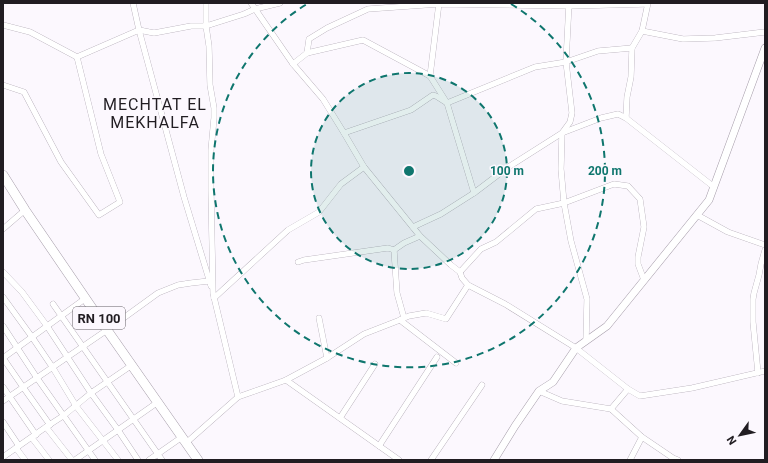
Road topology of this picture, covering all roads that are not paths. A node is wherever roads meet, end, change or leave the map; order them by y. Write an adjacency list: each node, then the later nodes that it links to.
1 (133, 3): 11 (street)
2 (206, 3): 10 (street)
3 (251, 3): 8 (street)
4 (280, 3): 8 (street)
5 (439, 3): 6 (street); 16 (street); 20 (street)
6 (569, 4): 7 (street); 18 (street)
7 (648, 4): 12 (street)
8 (256, 9): 10 (street); 19 (street)
9 (3, 25): 17 (street)
10 (206, 26): 11 (street); 45 (street)
11 (139, 30): 17 (street); 43 (street)
12 (642, 31): 13 (street); 14 (street)
13 (765, 32)
14 (632, 48): 18 (street); 23 (street)
15 (765, 48): 28 (street)
16 (307, 53): 19 (street); 20 (street)
17 (77, 57): 21 (street)
18 (566, 62): 22 (street); 25 (street)
19 (293, 64): 24 (street)
20 (430, 76): 22 (street)
21 (3, 85)
22 (447, 103): 24 (street); 29 (street)
23 (626, 118): 25 (street); 28 (street)
24 (344, 133): 26 (street)
25 (562, 134): 29 (street); 30 (street)
26 (364, 167): 33 (street); 45 (street)
27 (3, 175): 31 (main road, RN 100)
28 (714, 187): 32 (street)
29 (474, 193): 33 (street)
30 (564, 203): 41 (street); 42 (street); 56 (street)
31 (25, 210): 34 (street); 47 (main road, RN 100)
32 (697, 215): 36 (street); 42 (street)
33 (413, 226): 35 (street)
34 (3, 230)
35 (420, 236): 37 (street); 41 (street)
36 (765, 245)
37 (394, 250): 39 (street); 51 (street)
38 (765, 250): 69 (street)
39 (298, 262)
40 (3, 272): 53 (street)
41 (460, 272): 44 (street)
42 (644, 280): 56 (street)
43 (209, 282): 45 (street); 54 (street)
44 (468, 285): 51 (street); 59 (street)
45 (213, 296): 80 (street)
46 (3, 297): 55 (street)
47 (86, 298): 49 (street); 54 (main road, RN 100)
48 (53, 304): 49 (street)
49 (62, 316): 53 (street); 58 (street)
50 (319, 318): 63 (street)
51 (402, 319): 63 (street); 64 (street)
52 (3, 326): 57 (street)
53 (47, 326): 55 (street); 60 (street)
54 (107, 330): 58 (street); 66 (main road, RN 100)
55 (32, 337): 57 (street); 67 (street)
56 (586, 341): 59 (street)
57 (17, 347): 62 (street); 70 (street)
58 (83, 347): 60 (street); 72 (street)
59 (576, 348): 76 (street); 77 (street)
60 (67, 357): 67 (street); 78 (street)
61 (437, 357): 95 (street)
62 (3, 358): 75 (street)
63 (327, 358): 71 (street)
64 (456, 363)
65 (375, 364): 86 (street)
66 (132, 365): 72 (street); 82 (main road, RN 100)
67 (53, 368): 70 (street); 83 (street)
68 (765, 371): 69 (street)
69 (758, 373): 76 (street)
70 (37, 378): 75 (street); 85 (street)
71 (286, 380): 80 (street); 86 (street)
72 (107, 382): 78 (street); 87 (street)
73 (482, 385): 110 (street)
74 (3, 387): 79 (street)
75 (23, 387): 79 (street); 89 (street)
76 (628, 389): 84 (street)
77 (539, 391): 84 (street); 111 (street)
78 (91, 393): 83 (street); 90 (street)
79 (10, 396): 81 (street); 91 (street)
80 (238, 397): 94 (street)
81 (3, 401)
82 (158, 402): 87 (street); 94 (main road, RN 100)
83 (76, 406): 85 (street); 93 (street)
84 (611, 409): 92 (street)
85 (63, 416): 89 (street); 97 (street)
86 (340, 418): 95 (street)
87 (133, 420): 90 (street); 98 (street)
88 (3, 422): 96 (street)
89 (48, 426): 91 (street); 102 (street)
90 (118, 430): 93 (street); 105 (street)
91 (34, 436): 96 (street); 101 (street)
92 (642, 437): 112 (street); 113 (street)
93 (103, 440): 97 (street); 104 (street)
94 (184, 440): 98 (street); 108 (main road, RN 100)
95 (379, 446): 109 (street)
96 (17, 447): 99 (street); 100 (street)
97 (88, 451): 102 (street); 103 (street)
98 (158, 454): 106 (street); 107 (street)
99 (3, 456)
100 (25, 460)
101 (49, 460)
102 (74, 460)
103 (95, 460)
104 (118, 460)
105 (138, 460)
106 (149, 460)
107 (162, 460)
108 (198, 460)
109 (399, 460)
110 (431, 460)
111 (494, 460)
112 (630, 460)
113 (678, 460)

